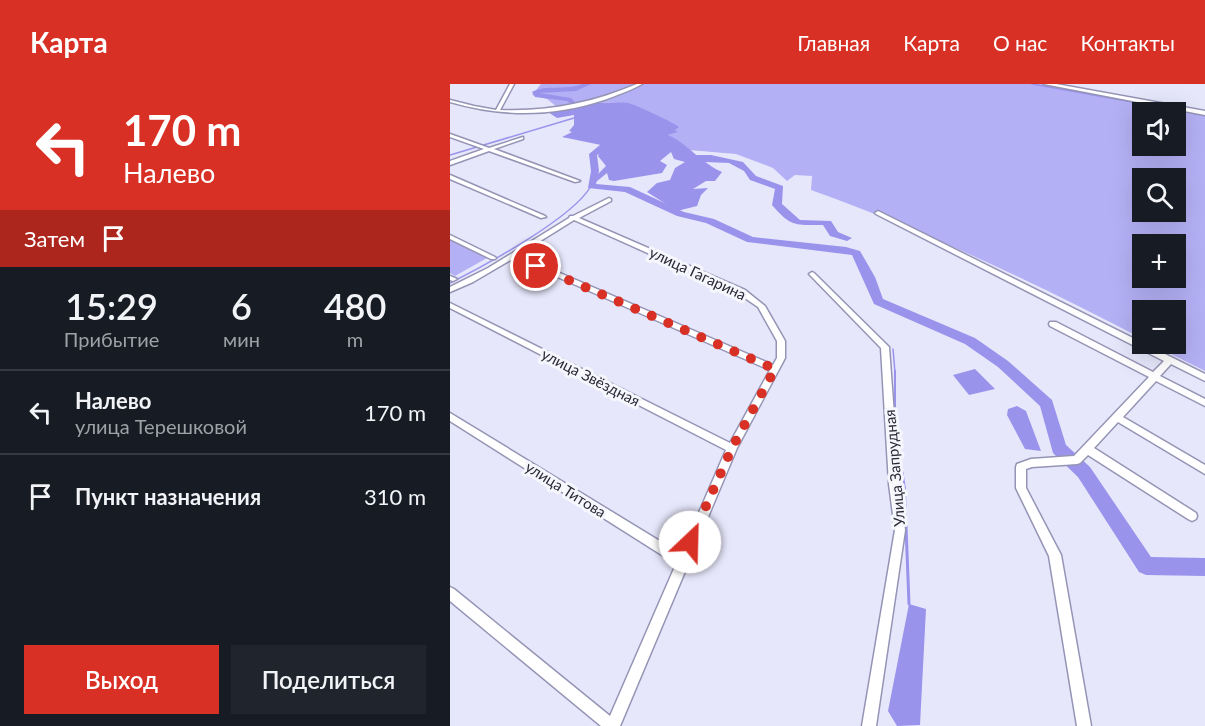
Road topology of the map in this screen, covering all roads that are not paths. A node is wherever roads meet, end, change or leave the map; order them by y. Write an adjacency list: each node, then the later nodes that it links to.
1 (512, 84): 5 (street)
2 (640, 84): 5 (street)
3 (1047, 84): 6 (street)
4 (451, 101): 5 (street)
5 (497, 112)
6 (1205, 113)
7 (450, 135): 9 (street)
8 (520, 138): 9 (street)
9 (492, 148): 10 (street); 12 (street)
10 (450, 163)
11 (450, 177): 15 (street)
12 (577, 181)
13 (609, 200): 16 (street)
14 (878, 213): 24 (street)
15 (543, 217)
16 (572, 217): 18 (street); 25 (street, улица Гагарина)
17 (450, 237): 19 (street)
18 (514, 256): 21 (street); 25 (street)
19 (493, 258)
20 (812, 274): 38 (street, Улица Запрудная)
21 (450, 290)
22 (450, 305): 31 (street, улица Звёздная)
23 (1053, 324): 26 (street)
24 (1170, 360): 26 (street); 27 (street)
25 (775, 369): 31 (street, улица Гагарина)
26 (1155, 377): 28 (street); 30 (street)
27 (1205, 378)
28 (1205, 403)
29 (450, 416): 35 (street, улица Титова)
30 (1116, 417): 32 (street); 33 (street)
31 (732, 448): 35 (street, улица Гагарина)
32 (1087, 448): 34 (street); 39 (street)
33 (1205, 470)
34 (1192, 516)
35 (681, 561): 37 (street, улица Гагарина)
36 (450, 593): 37 (street)
37 (613, 726)
38 (869, 726)
39 (1084, 726)

